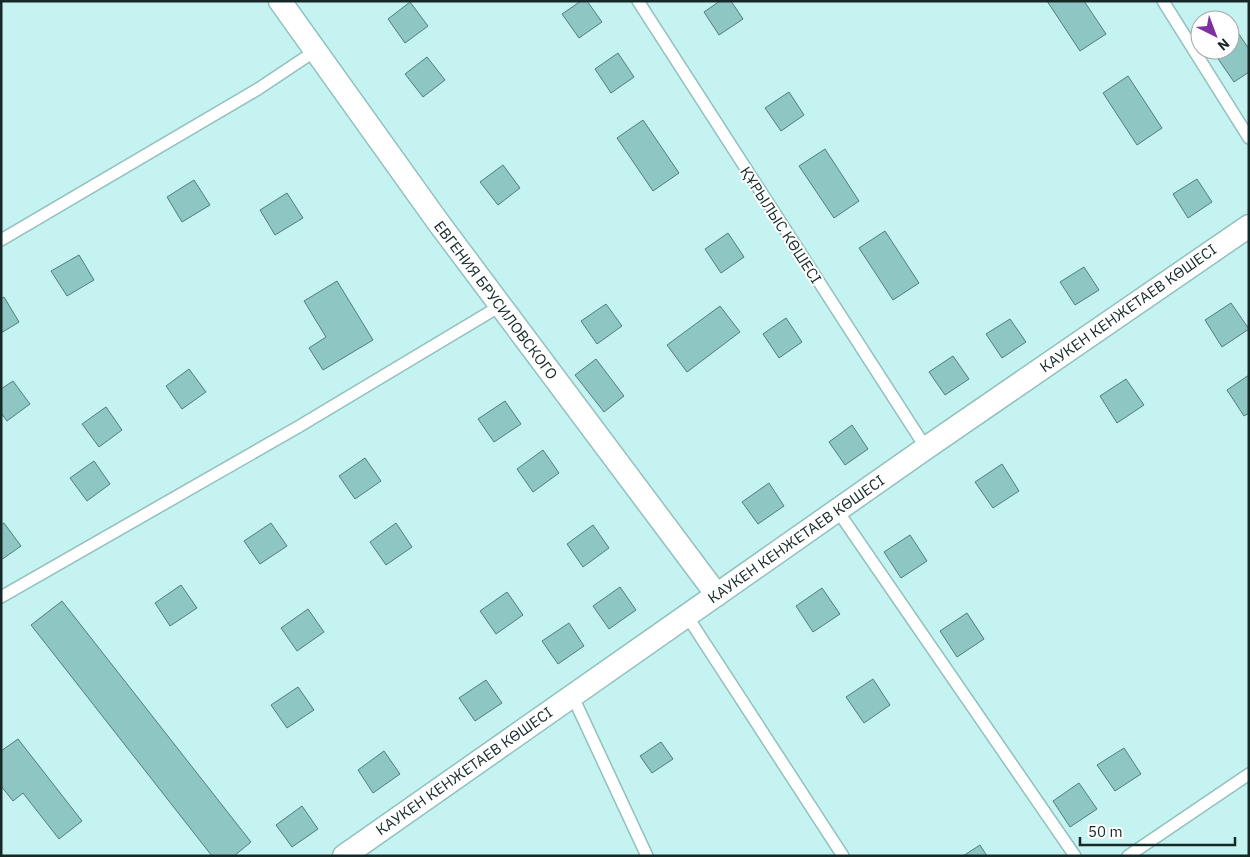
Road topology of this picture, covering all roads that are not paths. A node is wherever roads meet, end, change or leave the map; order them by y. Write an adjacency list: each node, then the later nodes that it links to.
1 (638, 1): 9 (lane, ҚҰРЫЛЫС КӨШЕСІ)
2 (1162, 1): 5 (lane)
3 (281, 2): 4 (street, ЕВГЕНИЯ БРУСИЛОВСКОГО)
4 (315, 51): 7 (lane); 8 (street, ЕВГЕНИЯ БРУСИЛОВСКОГО)
5 (1249, 138)
6 (1249, 226): 9 (street, КАУКЕН КЕНЖЕТАЕВ КӨШЕСІ)
7 (1, 240)
8 (500, 306): 11 (street, ЕВГЕНИЯ БРУСИЛОВСКОГО); 12 (lane)
9 (926, 448): 10 (street, КАУКЕН КЕНЖЕТАЕВ КӨШЕСІ)
10 (837, 510): 11 (street, КАУКЕН КЕНЖЕТАЕВ КӨШЕСІ); 19 (lane)
11 (717, 595): 13 (street, КАУКЕН КЕНЖЕТАЕВ КӨШЕСІ)
12 (1, 598)
13 (687, 616): 14 (street, КАУКЕН КЕНЖЕТАЕВ КӨШЕСІ); 18 (lane)
14 (572, 695): 16 (street, КАУКЕН КЕНЖЕТАЕВ КӨШЕСІ); 17 (lane)
15 (1249, 774): 20 (lane)
16 (344, 856)
17 (647, 856)
18 (843, 856)
19 (1075, 856)
20 (1128, 856)

